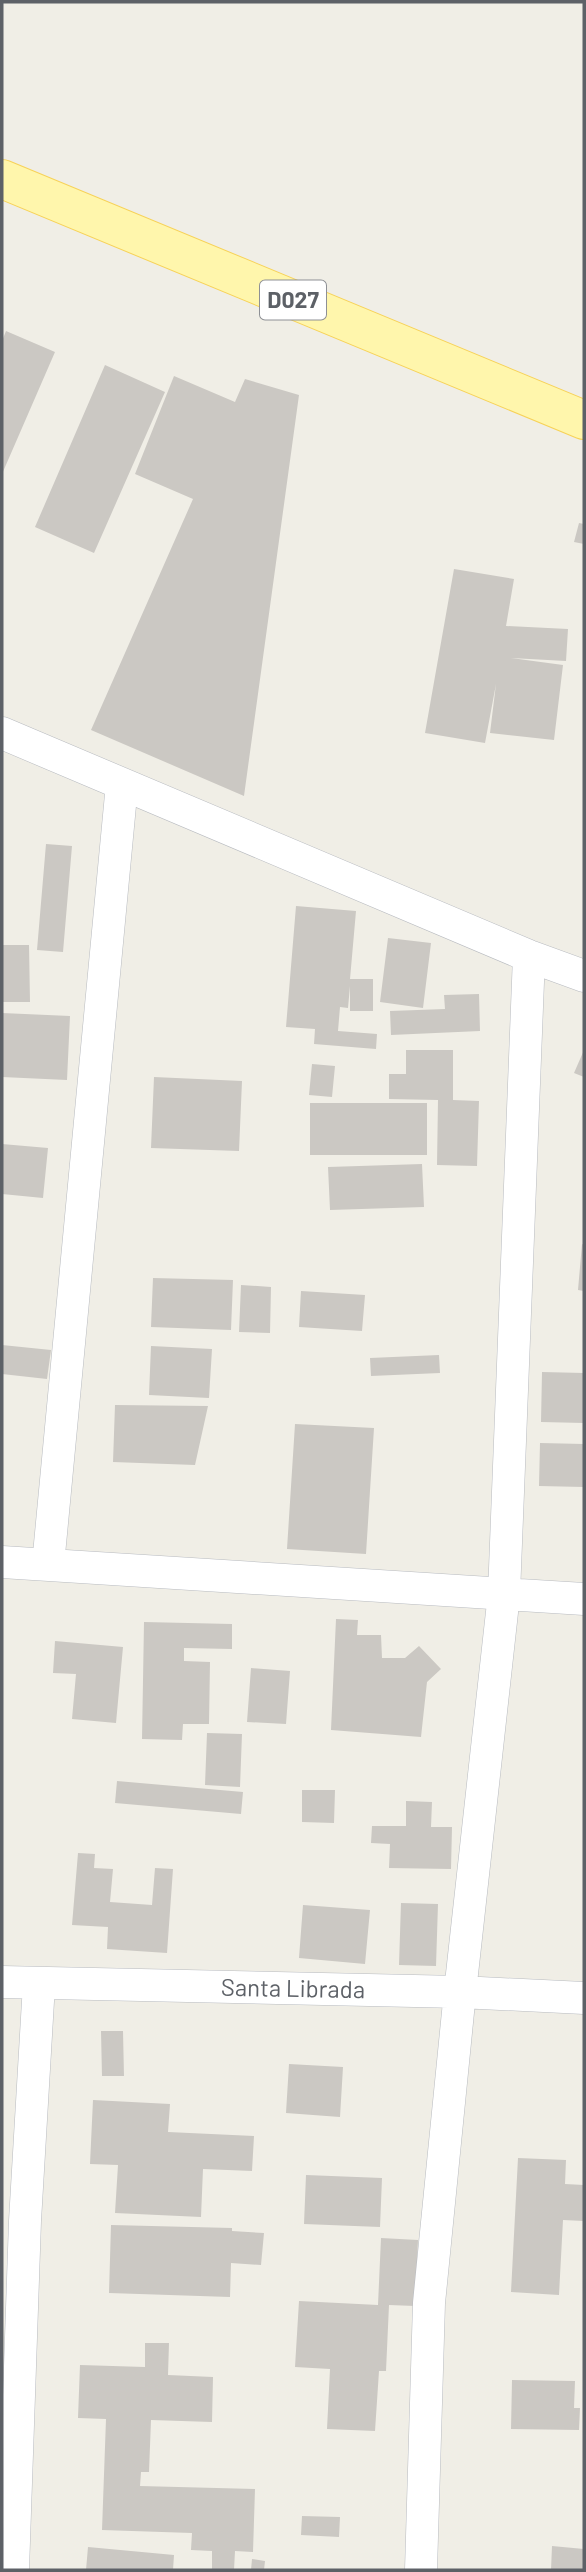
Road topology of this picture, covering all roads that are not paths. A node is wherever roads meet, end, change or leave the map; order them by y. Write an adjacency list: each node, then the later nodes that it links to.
1 (2, 179): 2 (main road, D027)
2 (584, 420)
3 (2, 733): 4 (street)
4 (121, 784): 5 (street); 8 (street)
5 (529, 956): 6 (street); 9 (street)
6 (584, 976)
7 (2, 1562): 8 (street)
8 (48, 1565): 9 (street)
9 (504, 1594): 10 (street); 13 (street)
10 (584, 1599)
11 (2, 1982): 12 (street, Santa Librada)
12 (39, 1984): 13 (street, Santa Librada); 15 (street)
13 (460, 1992): 14 (street, Santa Librada); 16 (street)
14 (584, 1998)
15 (13, 2570)
16 (421, 2570)

